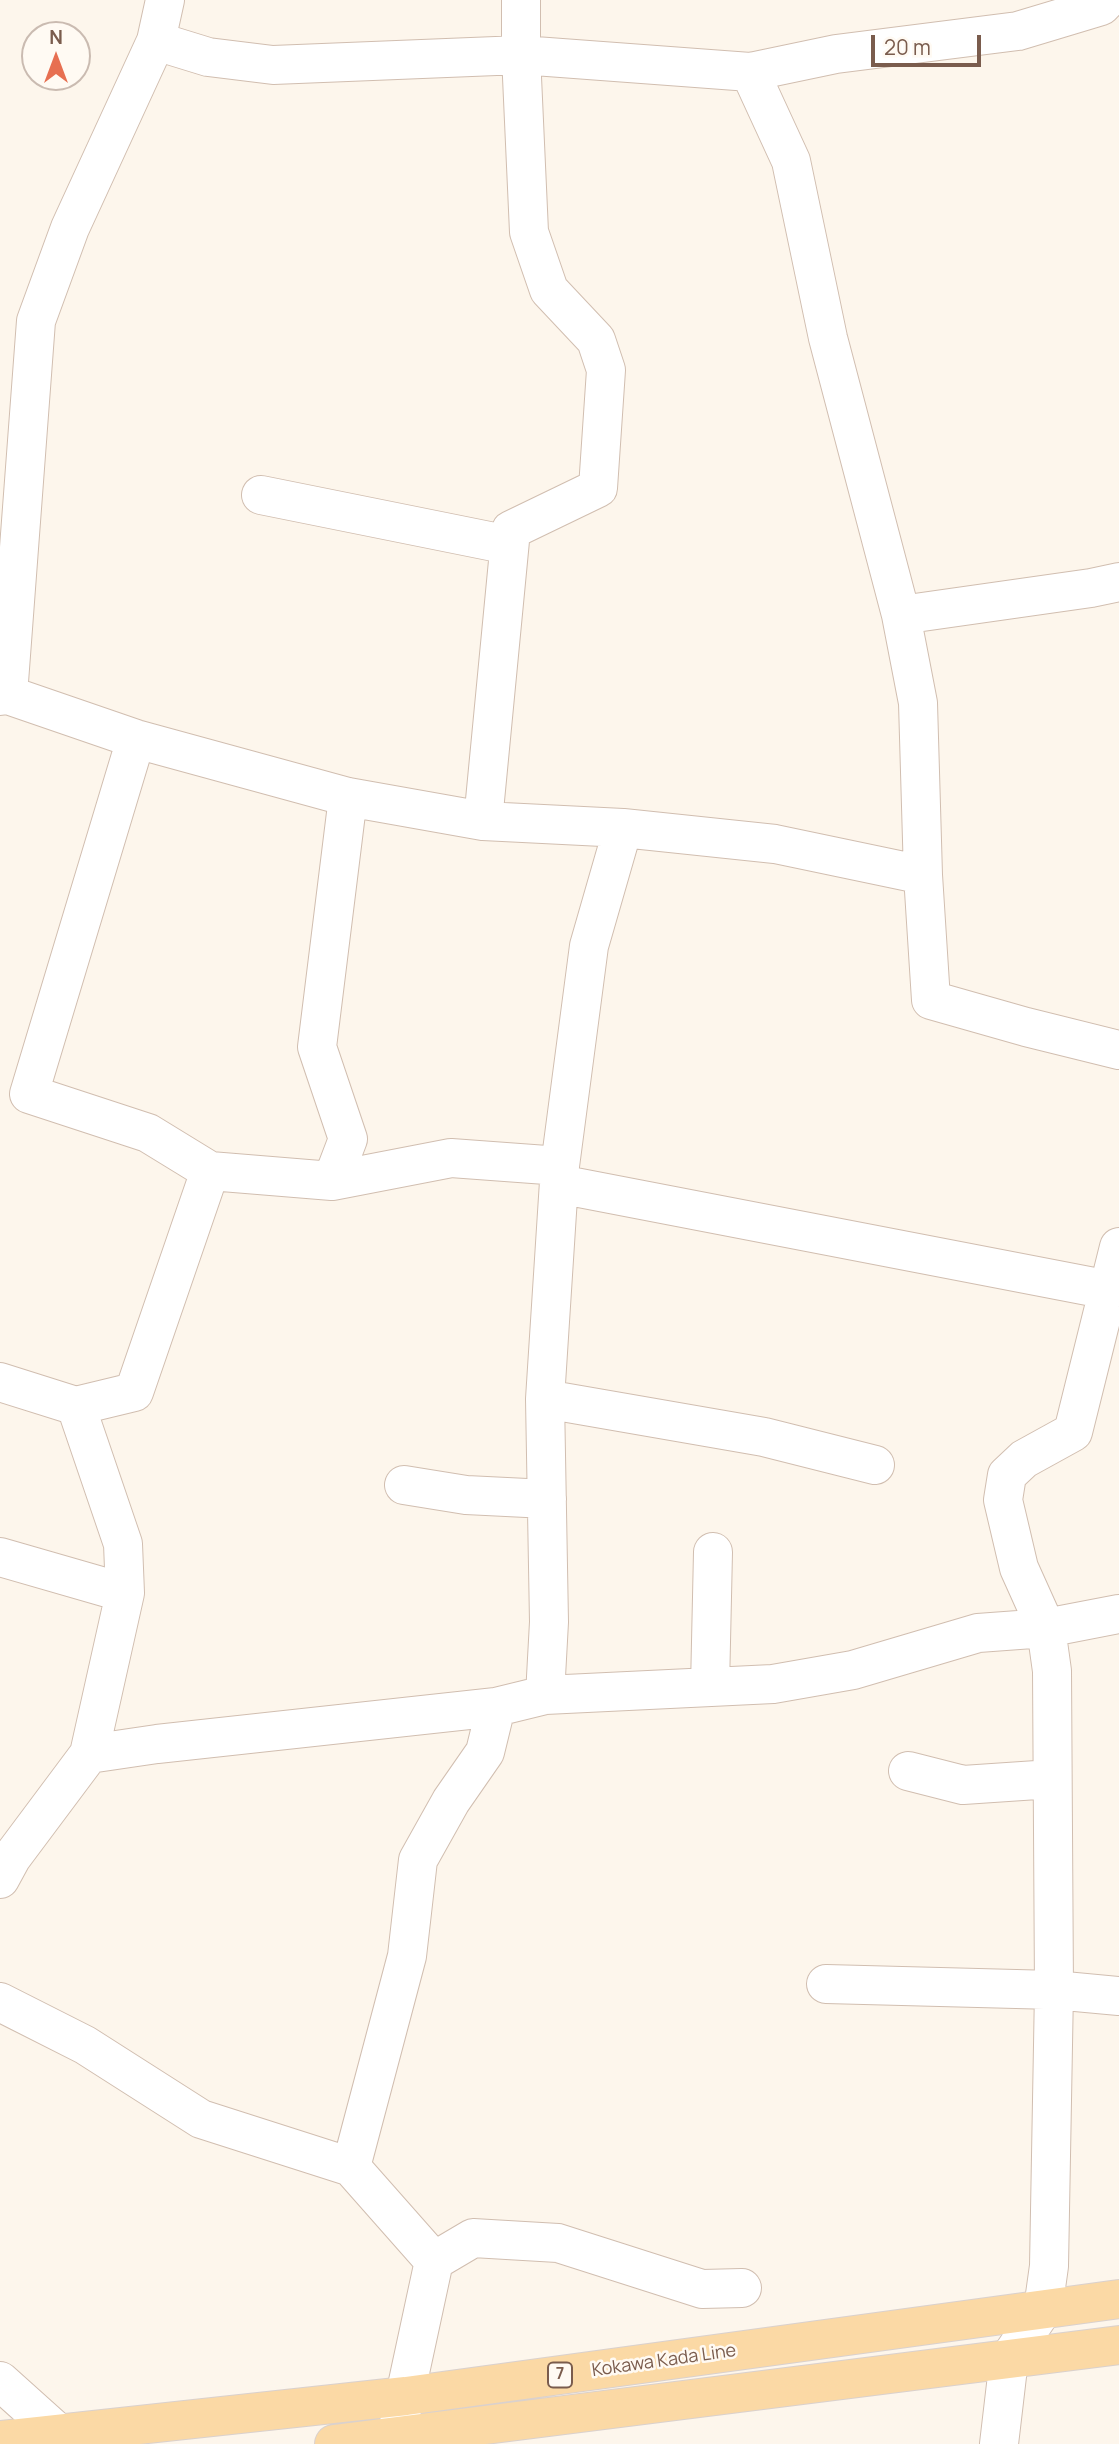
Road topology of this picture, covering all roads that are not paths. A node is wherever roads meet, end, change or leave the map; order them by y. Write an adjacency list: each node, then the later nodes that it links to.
1 (165, 0): 5 (street)
2 (521, 0): 6 (street)
3 (1107, 0): 4 (street)
4 (1017, 15): 7 (street)
5 (156, 41): 6 (street); 12 (street)
6 (521, 55): 7 (street); 9 (street)
7 (750, 72): 11 (street)
8 (261, 495): 9 (street)
9 (509, 545): 15 (street)
10 (1119, 582): 11 (street)
11 (901, 615): 17 (street)
12 (4, 695): 13 (street)
13 (136, 739): 14 (street); 19 (street)
14 (348, 797): 15 (street); 21 (street)
15 (483, 821): 16 (street)
16 (623, 828): 17 (street); 20 (street)
17 (923, 874): 18 (street)
18 (1119, 1050)
19 (210, 1171): 21 (street); 26 (street)
20 (560, 1175): 21 (street); 23 (street); 25 (street)
21 (332, 1181)
22 (1119, 1247): 23 (street)
23 (1109, 1290): 34 (street)
24 (0, 1382): 26 (street)
25 (545, 1399): 27 (street); 29 (street)
26 (76, 1406): 32 (street)
27 (875, 1465)
28 (404, 1485): 29 (street)
29 (547, 1499): 36 (street)
30 (713, 1552): 35 (street)
31 (0, 1557): 32 (street)
32 (125, 1593): 38 (street)
33 (1119, 1614): 34 (street)
34 (1046, 1628): 35 (street); 40 (street)
35 (709, 1687): 36 (street)
36 (545, 1695): 37 (street)
37 (496, 1707): 38 (street); 46 (street)
38 (89, 1754): 41 (street)
39 (908, 1772): 40 (street)
40 (1052, 1779): 43 (street)
41 (0, 1879)
42 (826, 1984): 43 (street)
43 (1054, 1990): 44 (street); 50 (street)
44 (1119, 1996)
45 (0, 2002): 46 (street)
46 (351, 2167): 47 (street)
47 (434, 2261): 48 (street); 54 (street)
48 (742, 2287)
49 (1119, 2299): 50 (main road, Kokawa Kada Line / 7)
50 (1044, 2309): 52 (street); 54 (main road, Kokawa Kada Line / 7)
51 (1119, 2345): 52 (main road)
52 (1009, 2359): 56 (main road); 57 (street)
53 (0, 2381): 55 (street)
54 (406, 2396): 55 (main road, Kokawa Kada Line / 7); 56 (street)
55 (59, 2434): 58 (main road, Kokawa Kada Line / 7)
56 (395, 2440): 59 (main road)
57 (999, 2440)
58 (0, 2441)
59 (334, 2444)

